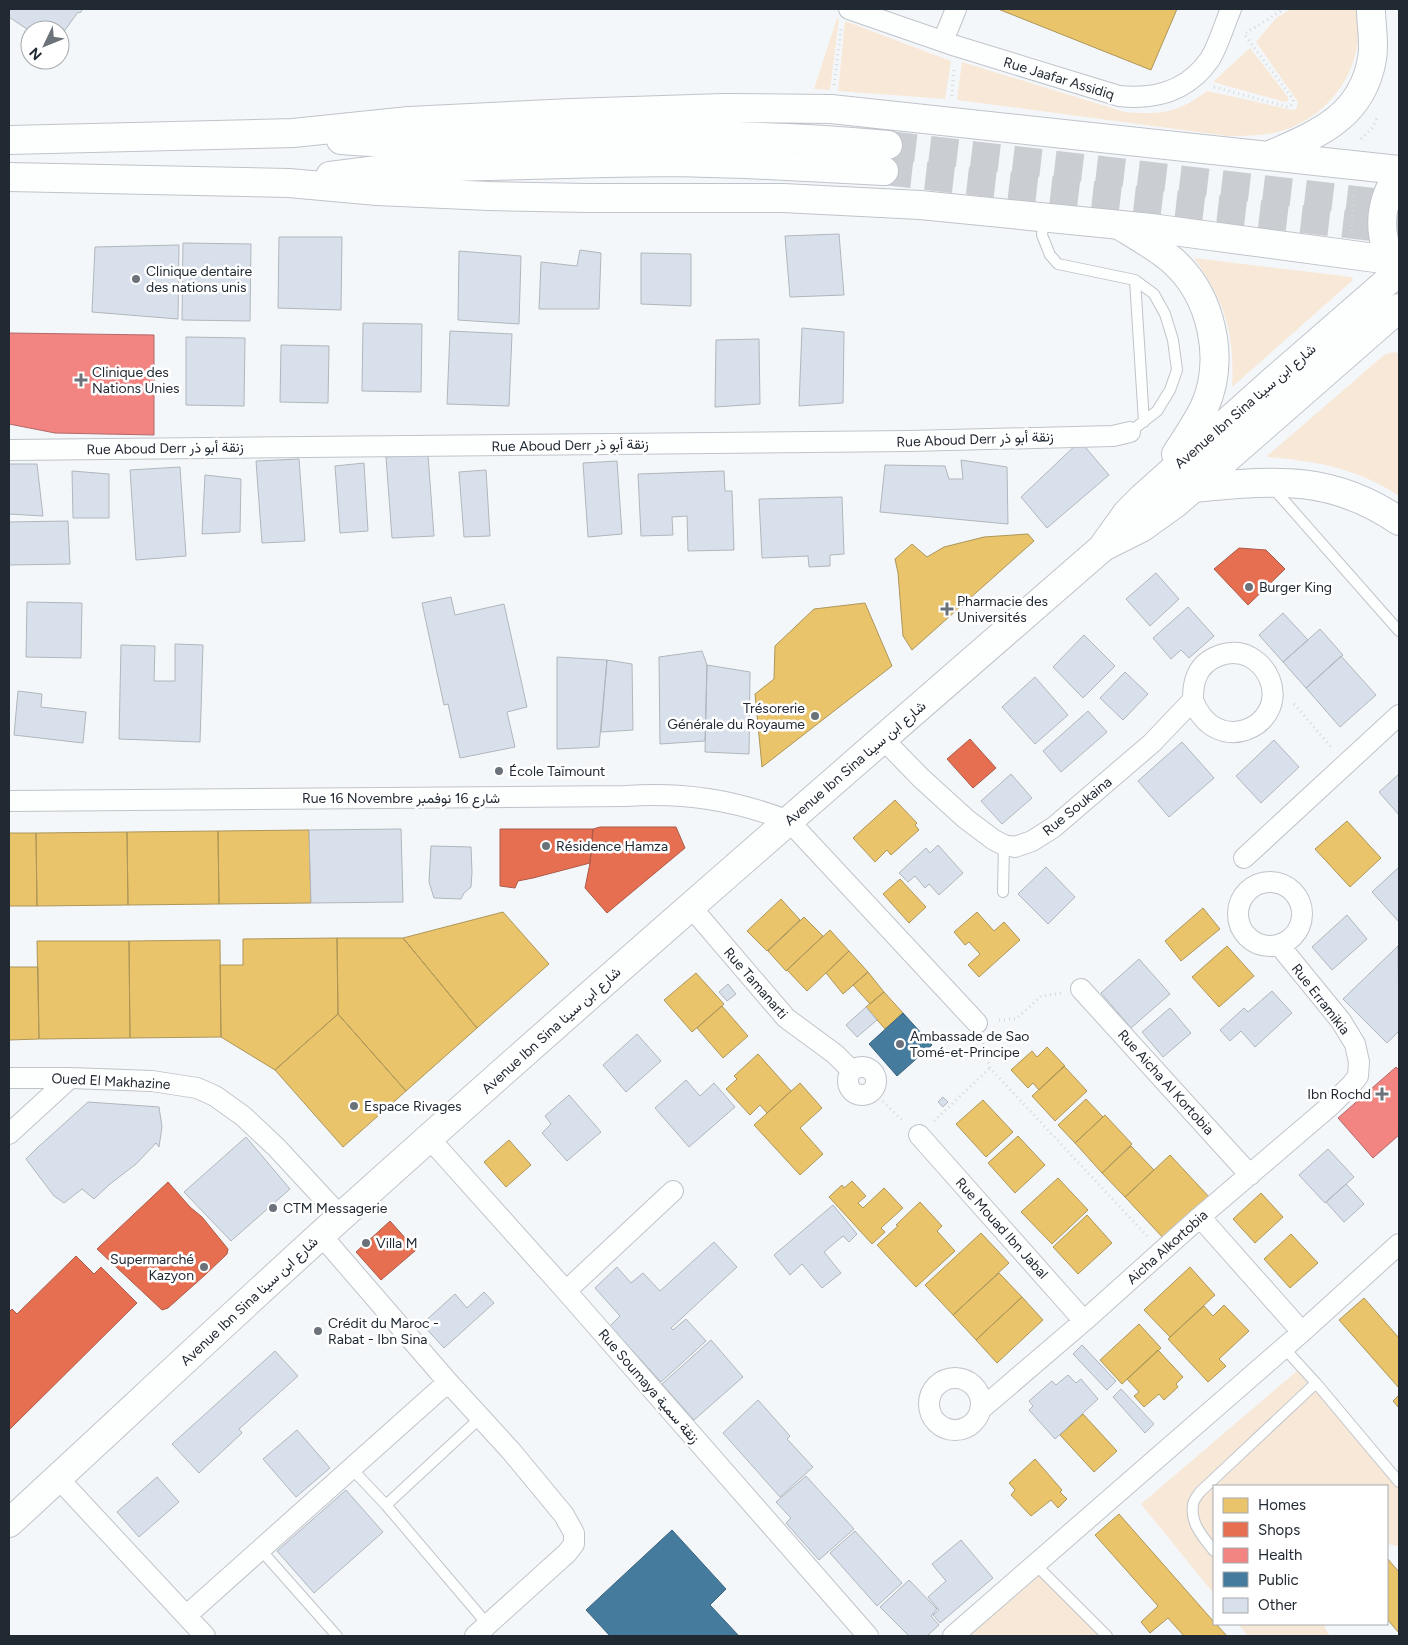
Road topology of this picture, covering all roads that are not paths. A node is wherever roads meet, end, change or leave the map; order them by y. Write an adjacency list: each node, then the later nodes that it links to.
1 (849, 9): 5 (street, Rue Jaafar Assidiq)
2 (956, 9): 5 (street)
3 (1371, 9): 9 (main road)
4 (1230, 11): 5 (street, Rue Jaafar Assidiq)
5 (950, 44)
6 (293, 133): 7 (main road); 8 (main road); 9 (main road)
7 (9, 140)
8 (888, 144)
9 (1268, 156): 11 (main road)
10 (884, 171): 13 (main road)
11 (1399, 171): 16 (main road)
12 (9, 177): 13 (main road)
13 (289, 182): 14 (main road)
14 (1044, 217): 15 (main road); 17 (lane)
15 (1119, 225): 16 (main road); 22 (main road)
16 (1396, 270): 22 (main road, Avenue Ibn Sina شارع ابن سينا)
17 (1135, 280): 19 (lane); 19 (lane)
18 (1399, 308): 23 (main road, Avenue Ibn Sina شارع ابن سينا)
19 (1137, 427): 20 (street, Rue Aboud Derr زنقة أبو ذر)
20 (9, 450)
21 (1267, 482): 23 (main road); 24 (main road); 26 (lane)
22 (1158, 483): 25 (main road, Avenue Ibn Sina شارع ابن سينا)
23 (1193, 488): 25 (main road, Avenue Ibn Sina شارع ابن سينا)
24 (1399, 521)
25 (1102, 548): 29 (main road, Avenue Ibn Sina شارع ابن سينا)
26 (1399, 632)
27 (1193, 700): 27 (street); 32 (street, Rue Soukaina)
28 (1399, 714): 33 (street)
29 (883, 739): 31 (main road, Avenue Ibn Sina شارع ابن سينا); 32 (street)
30 (9, 801): 31 (street, Rue 16 Novembre شارع 16 نوفمبر)
31 (789, 821): 35 (main road, Avenue Ibn Sina شارع ابن سينا); 38 (street)
32 (1004, 845): 34 (lane)
33 (1244, 858)
34 (1004, 892)
35 (691, 907): 42 (street, Rue Tamanarti); 45 (main road, Avenue Ibn Sina شارع ابن سينا)
36 (1279, 946): 41 (street, Rue Erramikia)
37 (1081, 989): 46 (street, Rue Aicha Al Kortobia)
38 (977, 1023)
39 (9, 1078): 40 (street, Oued El Makhazine)
40 (70, 1078): 43 (street); 48 (street, Oued El Makhazine)
41 (1352, 1084): 46 (street, Aicha Alkortobia)
42 (872, 1092)
43 (9, 1134)
44 (919, 1135): 53 (street, Rue Mouad Ibn Jabal)
45 (429, 1138): 48 (main road, Avenue Ibn Sina شارع ابن سينا); 52 (street, Rue Soumaya زنقة سمية)
46 (1250, 1175): 49 (street, Aicha Alkortobia)
47 (673, 1191): 52 (street)
48 (341, 1217): 50 (main road, Avenue Ibn Sina شارع ابن سينا)
49 (1200, 1217): 53 (street, Aicha Alkortobia); 54 (street)
50 (321, 1235): 56 (street); 61 (main road, Avenue Ibn Sina شارع ابن سينا)
51 (1399, 1244): 54 (street)
52 (566, 1291): 72 (street, Rue Soumaya زنقة سمية)
53 (1084, 1321): 58 (street, Aicha Alkortobia)
54 (1302, 1332): 55 (street)
55 (1284, 1348): 57 (lane); 67 (street)
56 (448, 1382): 59 (street); 60 (street)
57 (1316, 1383): 62 (lane); 66 (lane)
58 (980, 1410)
59 (480, 1418): 63 (lane); 69 (street)
60 (351, 1468): 63 (lane); 65 (street)
61 (58, 1478): 64 (main road, Avenue Ibn Sina شارع ابن سينا); 68 (street)
62 (1399, 1482)
63 (386, 1505): 69 (lane)
64 (9, 1523)
65 (260, 1549): 68 (street); 71 (lane)
66 (1213, 1550)
67 (1036, 1565): 73 (street); 74 (lane)
68 (187, 1615): 70 (street)
69 (481, 1630)
70 (205, 1636)
71 (337, 1636)
72 (868, 1636)
73 (953, 1636)
74 (1107, 1636)

